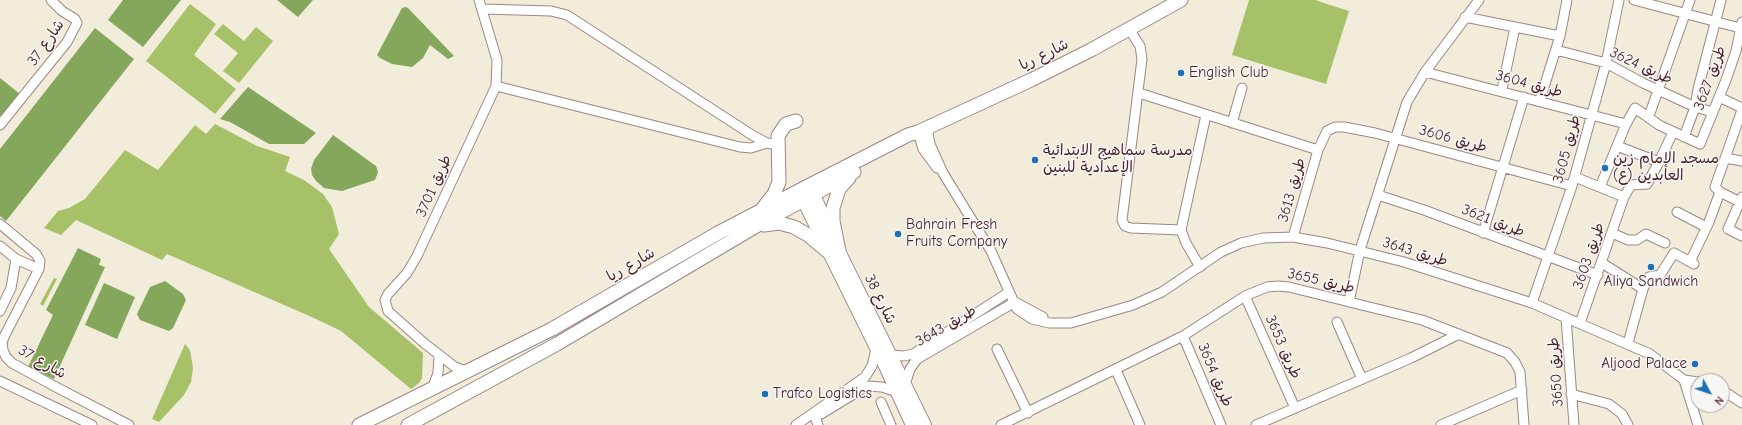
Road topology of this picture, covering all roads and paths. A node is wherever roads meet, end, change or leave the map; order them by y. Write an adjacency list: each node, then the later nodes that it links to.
1 (51, 0): 39 (street, شارع 37)
2 (1181, 0): 16 (main road, شارع ريا)
3 (1479, 0): 12 (street)
4 (1568, 0): 17 (street)
5 (1620, 0): 20 (street, طريق 3605)
6 (1634, 0): 9 (street)
7 (1690, 0): 11 (street)
8 (1721, 0): 13 (street)
9 (1646, 2): 11 (street)
10 (481, 4): 22 (street, طريق 3701); 44 (street)
11 (1685, 14): 13 (street); 24 (street)
12 (1465, 17): 15 (street); 21 (street)
13 (1715, 22): 14 (street); 30 (street)
14 (1741, 25): 19 (street, طريق 3627)
15 (1515, 27): 17 (street); 25 (street)
16 (1130, 29): 26 (street); 40 (main road, شارع ريا)
17 (1560, 36): 18 (street)
18 (1556, 50): 20 (street, طريق 3624); 29 (street)
19 (1739, 52): 28 (street, طريق 3627)
20 (1606, 63): 24 (street, طريق 3624); 34 (street, طريق 3605)
21 (1425, 72): 25 (street, طريق 3604); 43 (street)
22 (496, 86): 44 (street); 95 (street, طريق 3701)
23 (1242, 88): 37 (street)
24 (1659, 89): 30 (street, طريق 3624); 35 (street)
25 (1502, 90): 27 (street, طريق 3604)
26 (1138, 93): 32 (street, طريق 3613); 64 (street)
27 (1524, 97): 29 (street, طريق 3604); 50 (street, طريق 3606)
28 (1719, 97): 31 (street, طريق 3627); 33 (street)
29 (1540, 100): 34 (street, طريق 3604)
30 (1695, 107): 31 (street, طريق 3624); 42 (street)
31 (1713, 112): 42 (street, طريق 3627)
32 (1206, 114): 37 (street, طريق 3613); 64 (street)
33 (1741, 114): 47 (street)
34 (1590, 116): 38 (street, طريق 3604); 52 (street, طريق 3605)
35 (1648, 116): 38 (street); 41 (street)
36 (796, 121): 44 (main road)
37 (1232, 123): 46 (street, طريق 3613)
38 (1626, 124): 45 (street)
39 (0, 125)
40 (922, 130): 51 (main road, شارع ريا); 55 (main road, شارع ريا); 80 (street)
41 (1673, 132): 42 (street); 49 (street, طريق 3603)
42 (1684, 137)
43 (1396, 138): 46 (street, طريق 3613); 50 (street, طريق 3606); 56 (street)
44 (772, 144): 59 (main road)
45 (1617, 146): 49 (street); 53 (street)
46 (1318, 150): 68 (street, طريق 3613)
47 (1725, 158): 48 (street); 54 (street)
48 (1742, 161)
49 (1659, 162): 57 (street, طريق 3603)
50 (1502, 167): 52 (street, طريق 3606); 65 (street, طريق 3606)
51 (857, 170): 55 (main road, شارع ريا); 72 (main road)
52 (1573, 181): 53 (street); 73 (street, طريق 3605)
53 (1600, 187): 57 (street)
54 (1720, 192): 58 (street); 63 (street)
55 (806, 193): 59 (main road, شارع ريا); 62 (main road, شارع ريا); 72 (street, شارع 38)
56 (1378, 195): 65 (street, طريق 3621); 71 (street)
57 (1624, 197): 66 (street, طريق 3603)
58 (1741, 201): 67 (street)
59 (760, 211): 97 (main road, شارع ريا)
60 (1677, 212): 63 (street)
61 (0, 224): 77 (street)
62 (758, 226): 72 (main road); 115 (main road, شارع ريا)
63 (1706, 227): 79 (street)
64 (1182, 230): 76 (street)
65 (1482, 232): 73 (street, طريق 3621)
66 (1612, 233): 69 (street); 75 (street, طريق 3603)
67 (1742, 236)
68 (1293, 238): 71 (street, طريق 3643); 76 (street, طريق 3643)
69 (1665, 243)
70 (0, 246): 74 (street)
71 (1360, 250): 83 (street); 84 (street, طريق 3643)
72 (833, 251): 92 (street, شارع 38); 94 (street, شارع 38)
73 (1547, 257): 78 (street, طريق 3621); 84 (street, طريق 3605)
74 (16, 259): 77 (street); 85 (street)
75 (1602, 263): 78 (street, طريق 3603); 79 (street)
76 (1200, 267): 82 (street, طريق 3643)
77 (39, 269): 113 (street, شارع 37)
78 (1598, 275): 88 (street, طريق 3603)
79 (1643, 289): 91 (street)
80 (1009, 292): 82 (street); 94 (street, طريق 3643)
81 (1245, 296): 83 (street, طريق 3655); 90 (street, طريق 3655); 109 (street, طريق 3653)
82 (1015, 302): 102 (street, طريق 3643)
83 (1348, 302): 89 (street, طريق 3655)
84 (1532, 304): 86 (street, طريق 3643)
85 (0, 311)
86 (1566, 318): 88 (street, طريق 3643); 105 (street, طريق 3650)
87 (1337, 322): 98 (street)
88 (1580, 323): 91 (street, طريق 3643)
89 (1459, 334): 98 (street); 104 (street, طريق 3655)
90 (1183, 336): 96 (street, طريق 3655); 123 (street, طريق 3654)
91 (1628, 343): 99 (street, طريق 3643)
92 (876, 349): 102 (street, شارع 38); 116 (street)
93 (996, 349): 110 (street)
94 (890, 355): 102 (street, شارع 38)
95 (439, 356): 97 (street, طريق 3701); 103 (street)
96 (1116, 370): 110 (street, طريق 3655); 122 (street)
97 (468, 372): 103 (main road, شارع ريا)
98 (1362, 379): 109 (street)
99 (1684, 380): 101 (street); 129 (street)
100 (0, 381): 112 (street)
101 (1690, 381)
102 (901, 388): 111 (street); 119 (street, شارع 38); 120 (street, شارع 38)
103 (432, 389): 114 (main road, شارع ريا)
104 (1522, 390): 125 (street); 126 (street, طريق 3655)
105 (1571, 394): 127 (street, طريق 3650); 128 (street)
106 (1730, 395): 108 (street)
107 (881, 402): 118 (street)
108 (1742, 403)
109 (1294, 408): 124 (street)
110 (1028, 413): 121 (street, طريق 3655)
111 (817, 421): 117 (street)
112 (92, 425)
113 (129, 425)
114 (359, 425)
115 (408, 425)
116 (796, 425)
117 (802, 425)
118 (891, 425)
119 (912, 425)
120 (925, 425)
121 (1001, 425)
122 (1140, 425)
123 (1222, 425)
124 (1256, 425)
125 (1441, 425)
126 (1524, 425)
127 (1574, 425)
128 (1628, 425)
129 (1698, 425)

